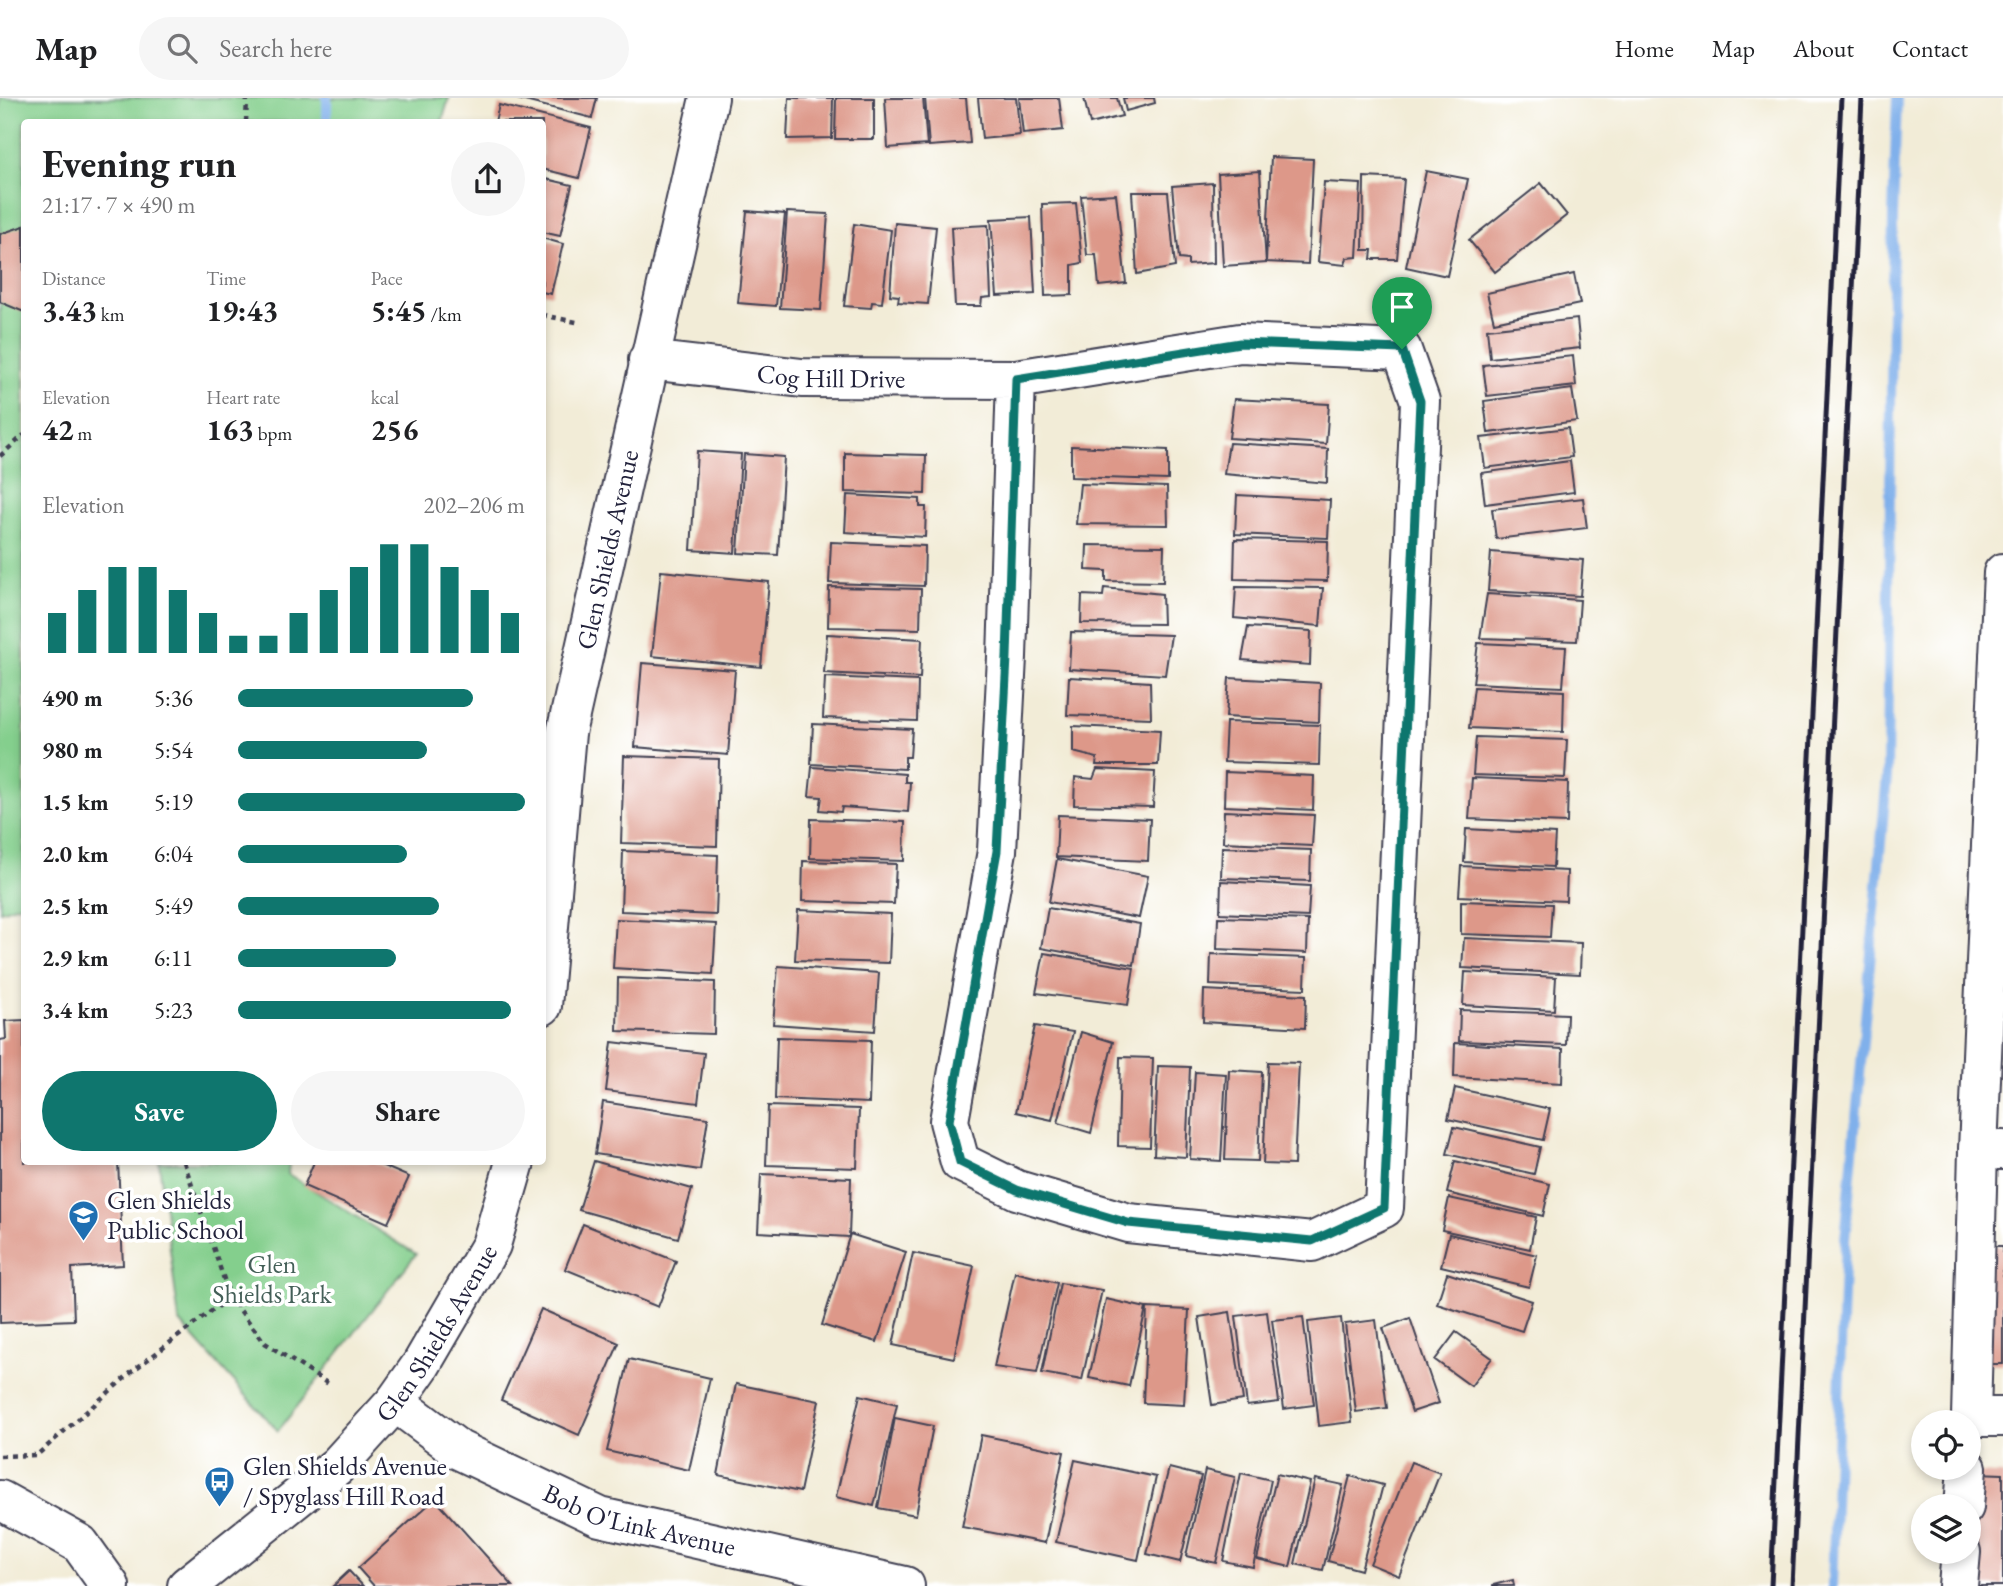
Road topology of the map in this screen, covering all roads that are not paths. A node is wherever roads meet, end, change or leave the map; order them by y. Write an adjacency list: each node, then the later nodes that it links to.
1 (709, 98): 2 (street, Glen Shields Avenue)
2 (648, 359): 3 (street, Cog Hill Drive); 6 (street, Glen Shields Avenue)
3 (1016, 379): 3 (street, Cog Hill Drive)
4 (2003, 573): 5 (street)
5 (2001, 657): 7 (street)
6 (546, 959)
7 (1990, 1150): 10 (street)
8 (514, 1165): 9 (street, Glen Shields Avenue)
9 (395, 1402): 14 (street, Glen Shields Avenue); 15 (street, Bob O'Link Avenue)
10 (1981, 1428)
11 (0, 1500): 13 (street)
12 (1960, 1564): 16 (street)
13 (110, 1586)
14 (188, 1586)
15 (905, 1586)
16 (1958, 1586)

